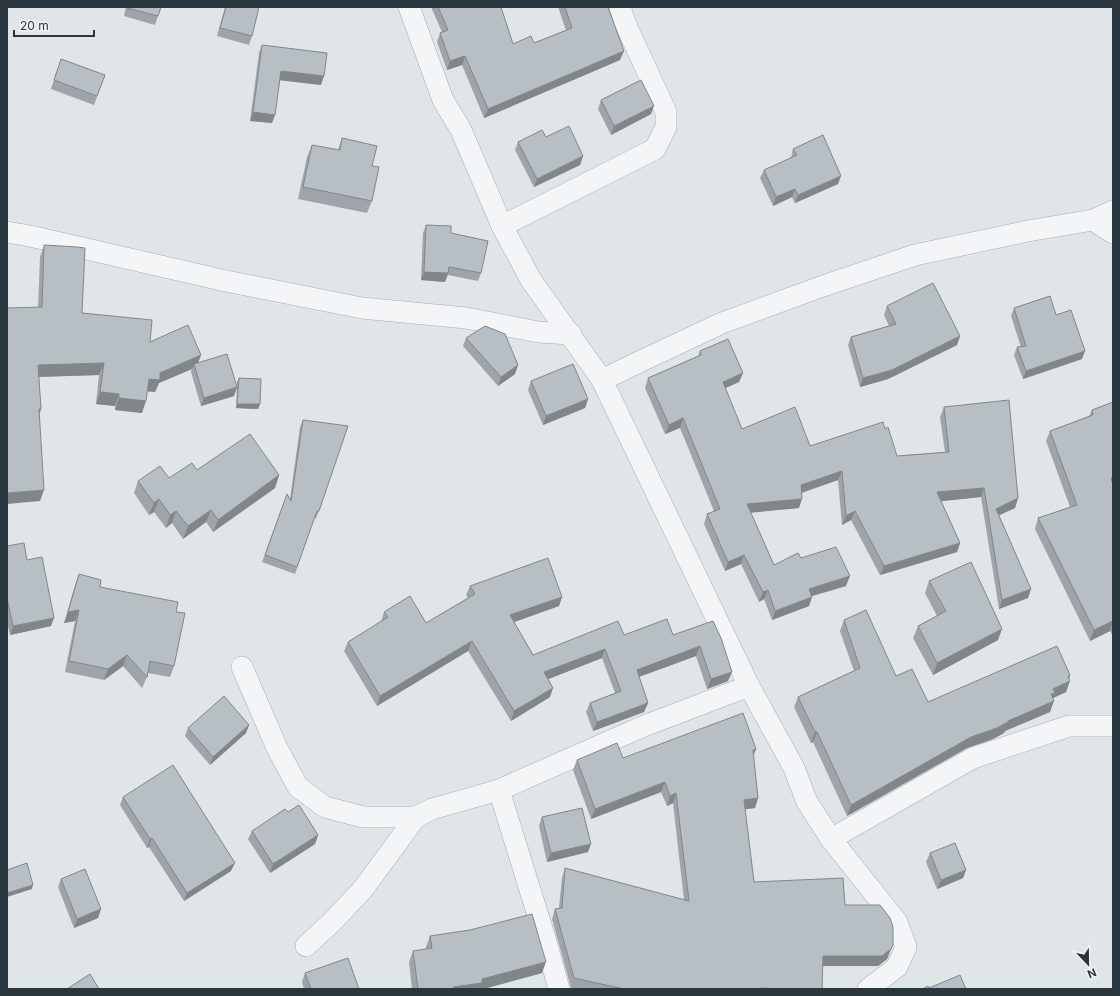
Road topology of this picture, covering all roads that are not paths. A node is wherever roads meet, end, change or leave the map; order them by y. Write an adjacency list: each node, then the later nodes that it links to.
1 (409, 7): 5 (street)
2 (620, 7): 5 (street)
3 (1113, 212): 4 (street)
4 (1093, 220): 7 (street); 9 (street)
5 (502, 226): 8 (street)
6 (7, 232): 8 (street)
7 (1113, 233)
8 (571, 334): 9 (street)
9 (602, 380): 11 (street)
10 (242, 667): 14 (street)
11 (749, 686): 13 (street); 15 (street)
12 (1113, 726): 15 (street)
13 (500, 790): 14 (street); 17 (street)
14 (416, 818): 16 (street)
15 (832, 839): 18 (street)
16 (306, 946)
17 (559, 989)
18 (868, 989)

